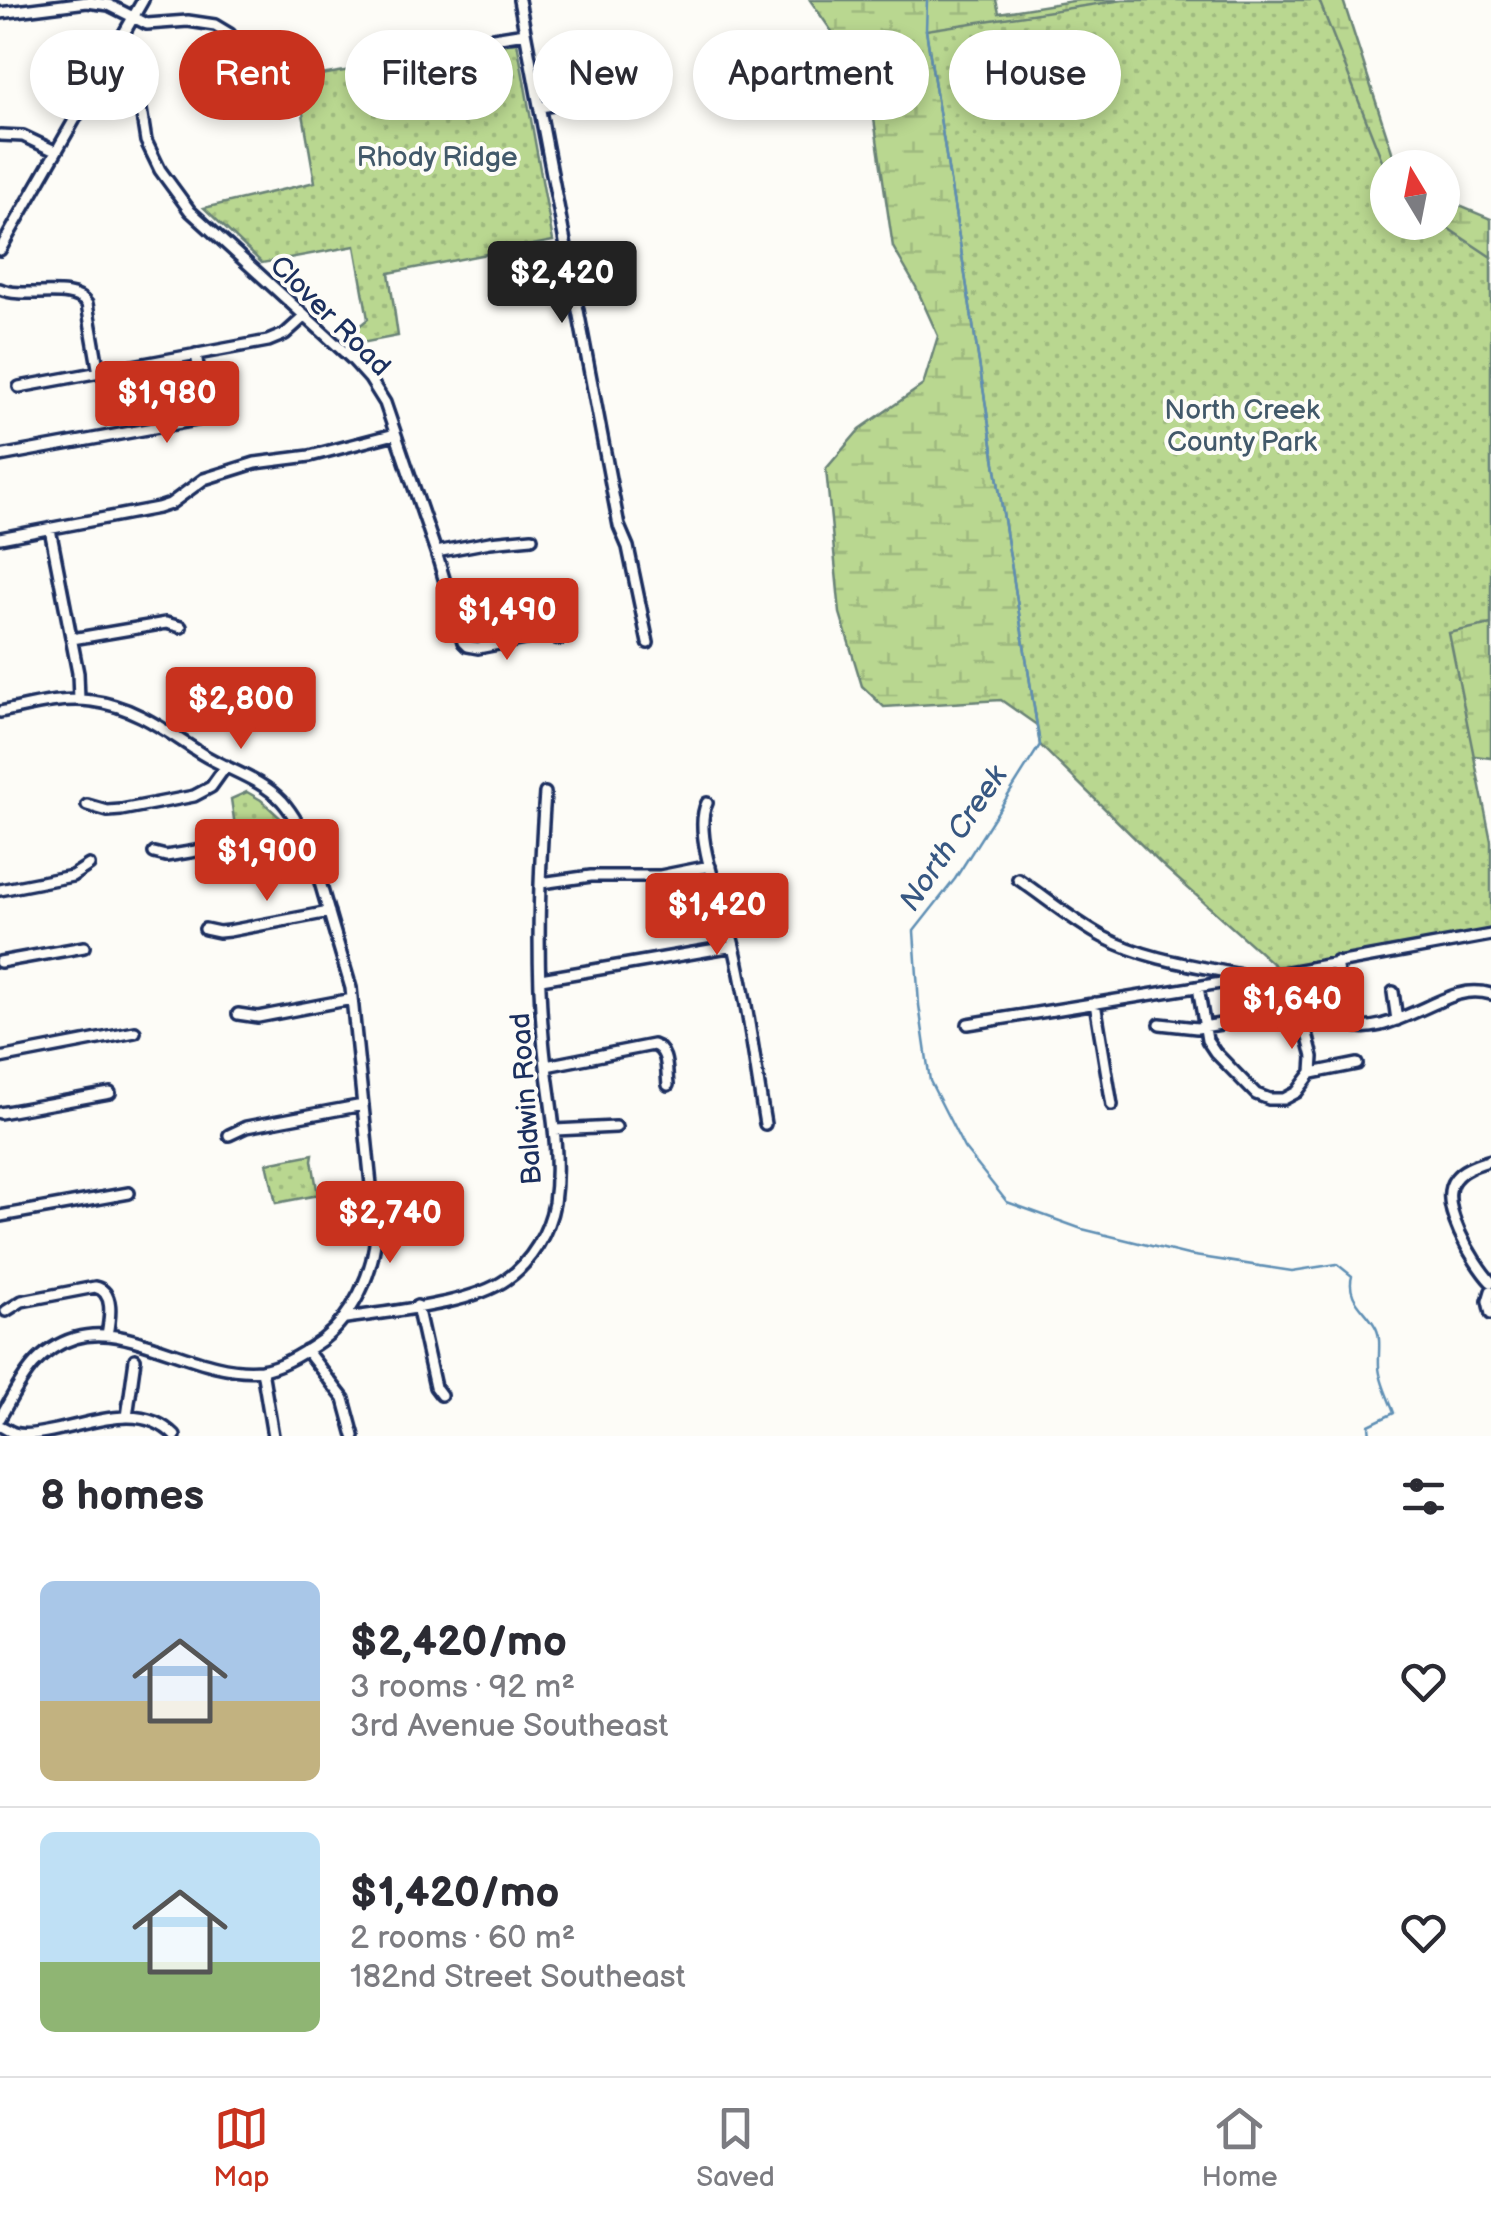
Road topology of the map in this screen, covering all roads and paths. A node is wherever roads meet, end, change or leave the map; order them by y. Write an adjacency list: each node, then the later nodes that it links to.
1 (144, 0): 4 (street)
2 (519, 0): 7 (street)
3 (0, 12): 4 (street)
4 (133, 18): 5 (street); 6 (street)
5 (126, 30)
6 (223, 30)
7 (525, 34): 8 (street); 9 (street)
8 (513, 36)
9 (533, 73)
10 (73, 120): 14 (street)
11 (143, 120): 17 (street, Clover Road)
12 (542, 120): 30 (street)
13 (0, 135): 14 (street)
14 (55, 152): 15 (street)
15 (0, 250)
16 (0, 289): 19 (street)
17 (305, 316): 18 (street); 21 (street, Clover Road)
18 (196, 354): 19 (street); 22 (street)
19 (99, 373): 20 (street)
20 (19, 387)
21 (396, 434): 23 (street); 26 (street, Clover Road)
22 (0, 456)
23 (50, 529): 24 (street); 29 (street)
24 (0, 538)
25 (532, 538): 26 (street)
26 (436, 552): 28 (street, Clover Road)
27 (181, 627): 29 (street)
28 (560, 639)
29 (72, 640): 31 (street)
30 (648, 643)
31 (79, 700): 32 (street); 33 (street)
32 (0, 712)
33 (226, 766): 36 (street); 37 (street)
34 (545, 794): 42 (street, Baldwin Road)
35 (707, 803): 40 (street)
36 (87, 805)
37 (305, 838): 38 (street); 44 (street)
38 (154, 853)
39 (89, 864): 43 (street)
40 (710, 866): 42 (street); 47 (street)
41 (1018, 878): 51 (street)
42 (541, 884): 52 (street, Baldwin Road)
43 (0, 890)
44 (329, 912): 45 (street); 56 (street)
45 (205, 929)
46 (1491, 935): 50 (street)
47 (734, 946): 52 (street); 75 (street)
48 (84, 947): 49 (street)
49 (0, 962)
50 (1336, 962): 51 (street); 57 (street)
51 (1254, 978): 53 (street)
52 (540, 979): 68 (street, Baldwin Road)
53 (1198, 987): 58 (street); 64 (street)
54 (1393, 992): 61 (street)
55 (1490, 993): 61 (street)
56 (352, 999): 60 (street); 72 (street)
57 (1342, 1001): 59 (street); 61 (street)
58 (1096, 1002): 62 (street); 73 (street)
59 (1302, 1010): 64 (street); 69 (street)
60 (238, 1014)
61 (1397, 1020)
62 (968, 1024)
63 (1160, 1024): 64 (street)
64 (1205, 1026): 69 (street)
65 (135, 1032): 66 (street)
66 (0, 1058)
67 (1357, 1064): 69 (street)
68 (546, 1066): 70 (street); 77 (street, Baldwin Road)
69 (1312, 1074)
70 (668, 1085)
71 (110, 1093): 74 (street)
72 (364, 1105): 78 (street); 87 (street)
73 (1112, 1105)
74 (0, 1113)
75 (765, 1124)
76 (616, 1127): 77 (street)
77 (555, 1130): 84 (street, Baldwin Road)
78 (229, 1134)
79 (1491, 1160): 82 (street)
80 (129, 1193): 81 (street)
81 (0, 1216)
82 (1491, 1282)
83 (1491, 1291): 86 (street)
84 (417, 1306): 87 (street, Baldwin Road); 92 (street)
85 (6, 1311): 88 (street)
86 (1491, 1314)
87 (346, 1318): 89 (street)
88 (107, 1335): 91 (street); 94 (street)
89 (306, 1350): 91 (street); 97 (street)
90 (135, 1359): 93 (street)
91 (262, 1370): 96 (street)
92 (441, 1395)
93 (127, 1417): 94 (street); 95 (street)
94 (0, 1422)
95 (174, 1436)
96 (273, 1436)
97 (354, 1436)

